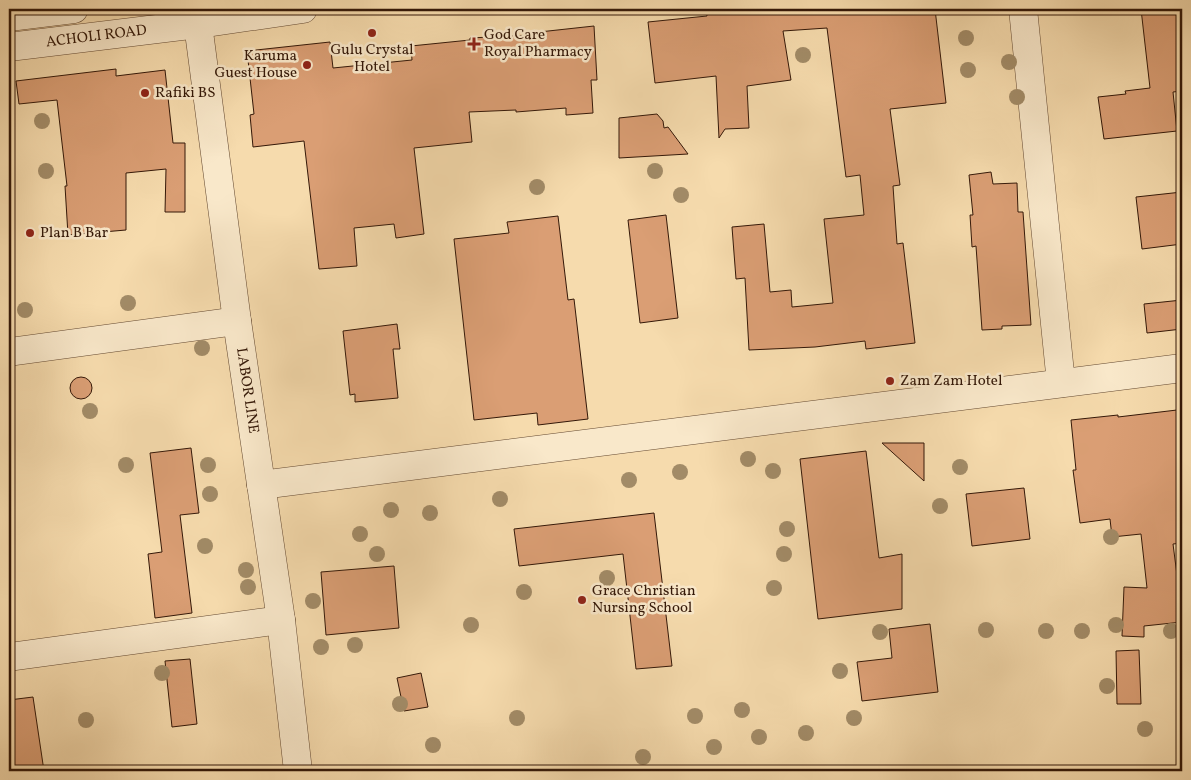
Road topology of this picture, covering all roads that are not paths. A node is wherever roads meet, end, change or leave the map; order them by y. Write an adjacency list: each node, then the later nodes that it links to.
1 (74, 9): 5 (street, ACHOLI ROAD)
2 (303, 9): 4 (street, ACHOLI ROAD)
3 (1022, 9): 10 (street)
4 (197, 16): 6 (street, ACHOLI ROAD); 7 (street, LABOR LINE)
5 (9, 17)
6 (9, 47)
7 (237, 321): 8 (street); 11 (street, LABOR LINE)
8 (9, 352)
9 (1182, 368): 10 (street)
10 (1061, 383): 11 (street)
11 (261, 485): 12 (street, LABOR LINE)
12 (281, 620): 13 (street); 14 (street, LABOR LINE)
13 (9, 657)
14 (298, 771)

